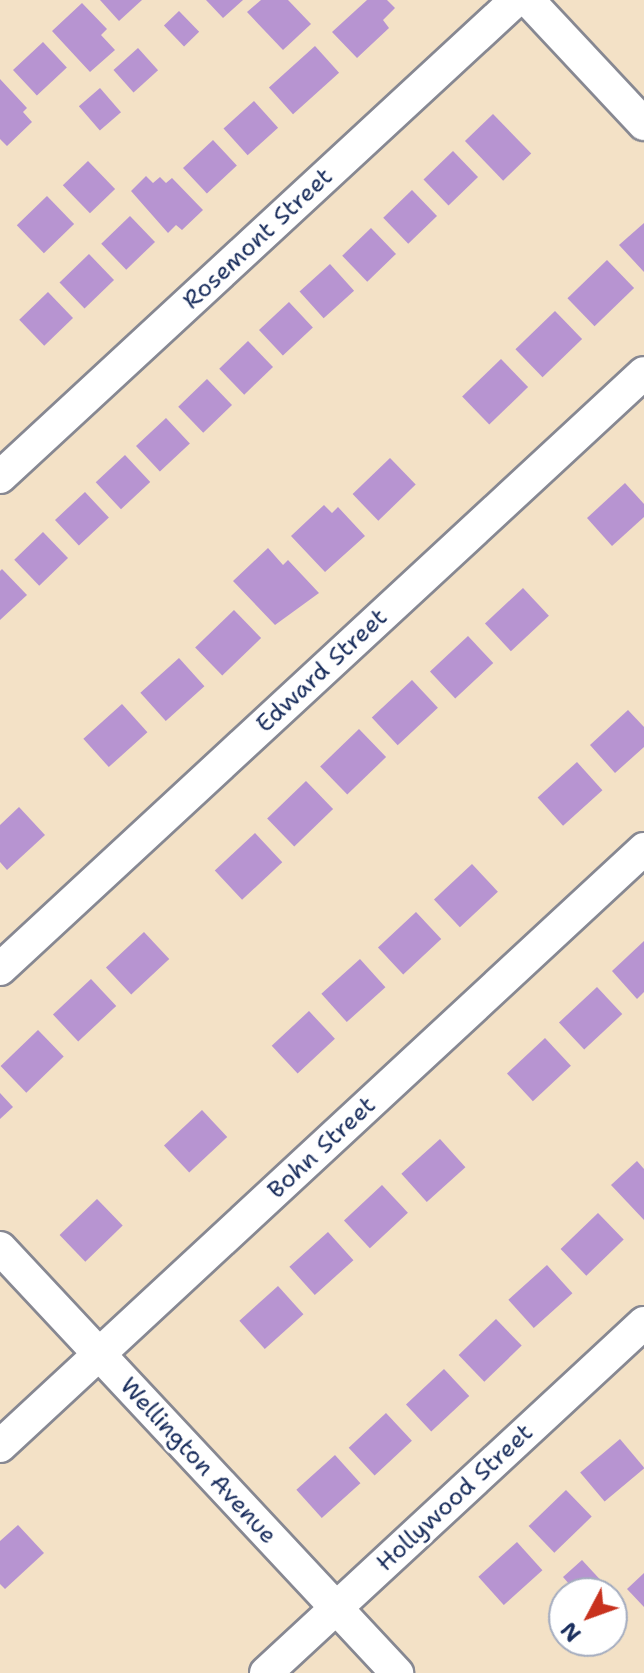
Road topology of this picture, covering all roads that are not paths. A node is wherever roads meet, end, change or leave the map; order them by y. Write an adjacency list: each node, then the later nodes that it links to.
1 (516, 0): 5 (street, Rosemont Street)
2 (528, 0): 3 (street)
3 (644, 124)
4 (644, 373): 7 (street, Edward Street)
5 (0, 477)
6 (644, 849): 10 (street, Bohn Street)
7 (0, 969)
8 (0, 1248): 10 (street, Wellington Avenue)
9 (644, 1323): 12 (street, Hollywood Street)
10 (99, 1354): 11 (street, Bohn Street); 12 (street, Wellington Avenue)
11 (0, 1446)
12 (336, 1608): 13 (street, Hollywood Street); 14 (street, Wellington Avenue)
13 (266, 1673)
14 (397, 1673)

